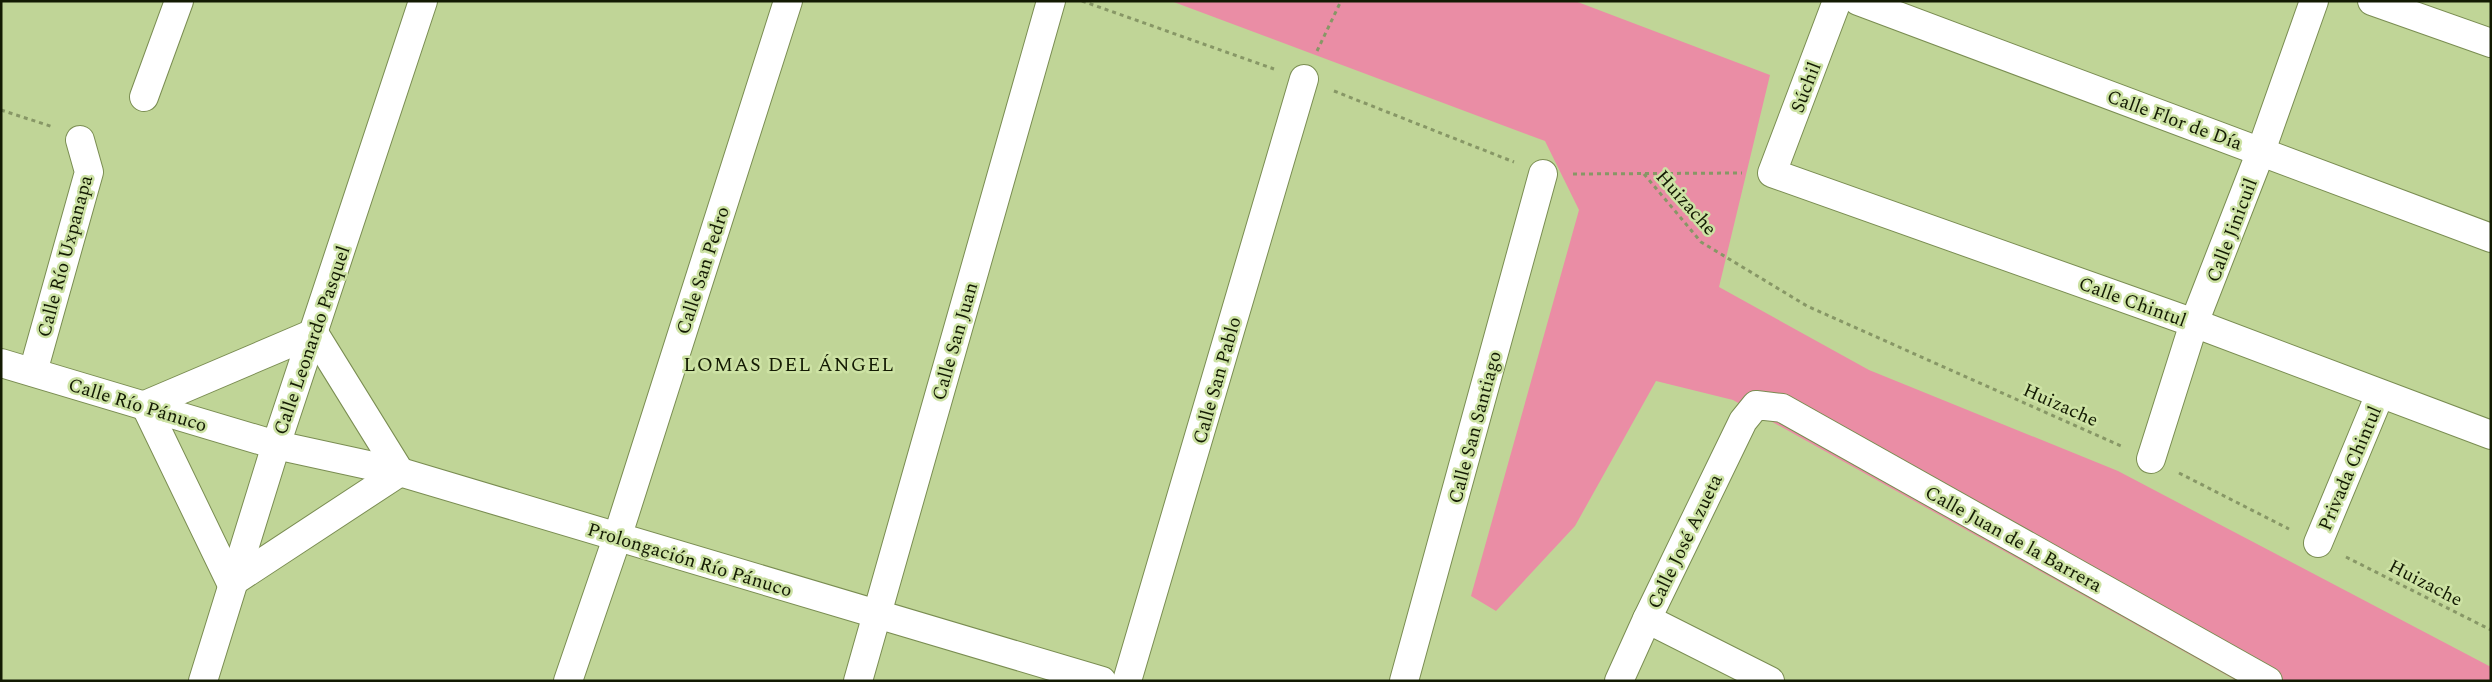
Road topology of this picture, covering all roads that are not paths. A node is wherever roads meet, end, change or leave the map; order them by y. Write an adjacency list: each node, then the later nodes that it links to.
1 (179, 1): 11 (street)
2 (424, 1): 18 (street, Calle Leonardo Pasquel)
3 (788, 1): 28 (street, Calle San Pedro)
4 (1051, 1): 31 (street, Calle San Juan)
5 (1837, 1): 14 (street, Súchil)
6 (1858, 1): 13 (street, Calle Flor de Día)
7 (2314, 1): 13 (street, Calle Jinicuil)
8 (2372, 1): 9 (street)
9 (2491, 43)
10 (1304, 79): 37 (street, Calle San Pablo)
11 (144, 96)
12 (80, 140): 20 (street, Calle Río Uxpanapa)
13 (2261, 151): 16 (street, Calle Flor de Día); 17 (street, Calle Jinicuil)
14 (1772, 173): 17 (street, Calle Chintul)
15 (1543, 174): 38 (street, Calle San Santiago)
16 (2491, 238)
17 (2194, 323): 21 (street, Calle Chintul); 26 (street, Calle Jinicuil)
18 (314, 333): 23 (street); 25 (street, Calle Leonardo Pasquel); 27 (street)
19 (1, 362): 20 (street, Calle Río Pánuco)
20 (33, 372): 23 (street, Calle Río Pánuco)
21 (2380, 394): 24 (street, Calle Chintul); 29 (street, Privada Chintul)
22 (1756, 405): 32 (street, Calle José Azueta); 41 (street, Calle Juan de la Barrera)
23 (145, 406): 25 (street, Calle Río Pánuco); 30 (street)
24 (2491, 435)
25 (276, 445): 27 (street, Prolongación Río Pánuco); 30 (street, Calle Leonardo Pasquel)
26 (2151, 459)
27 (400, 472): 28 (street, Prolongación Río Pánuco); 30 (street)
28 (617, 538): 31 (street, Prolongación Río Pánuco); 34 (street, Calle San Pedro)
29 (2318, 543)
30 (231, 583): 33 (street, Calle Leonardo Pasquel)
31 (877, 615): 35 (street, Calle San Juan); 36 (street, Prolongación Río Pánuco)
32 (1647, 619): 39 (street, Calle José Azueta); 40 (street)
33 (203, 681)
34 (568, 681)
35 (858, 681)
36 (1102, 681)
37 (1127, 681)
38 (1404, 681)
39 (1619, 681)
40 (1770, 681)
41 (2268, 681)

